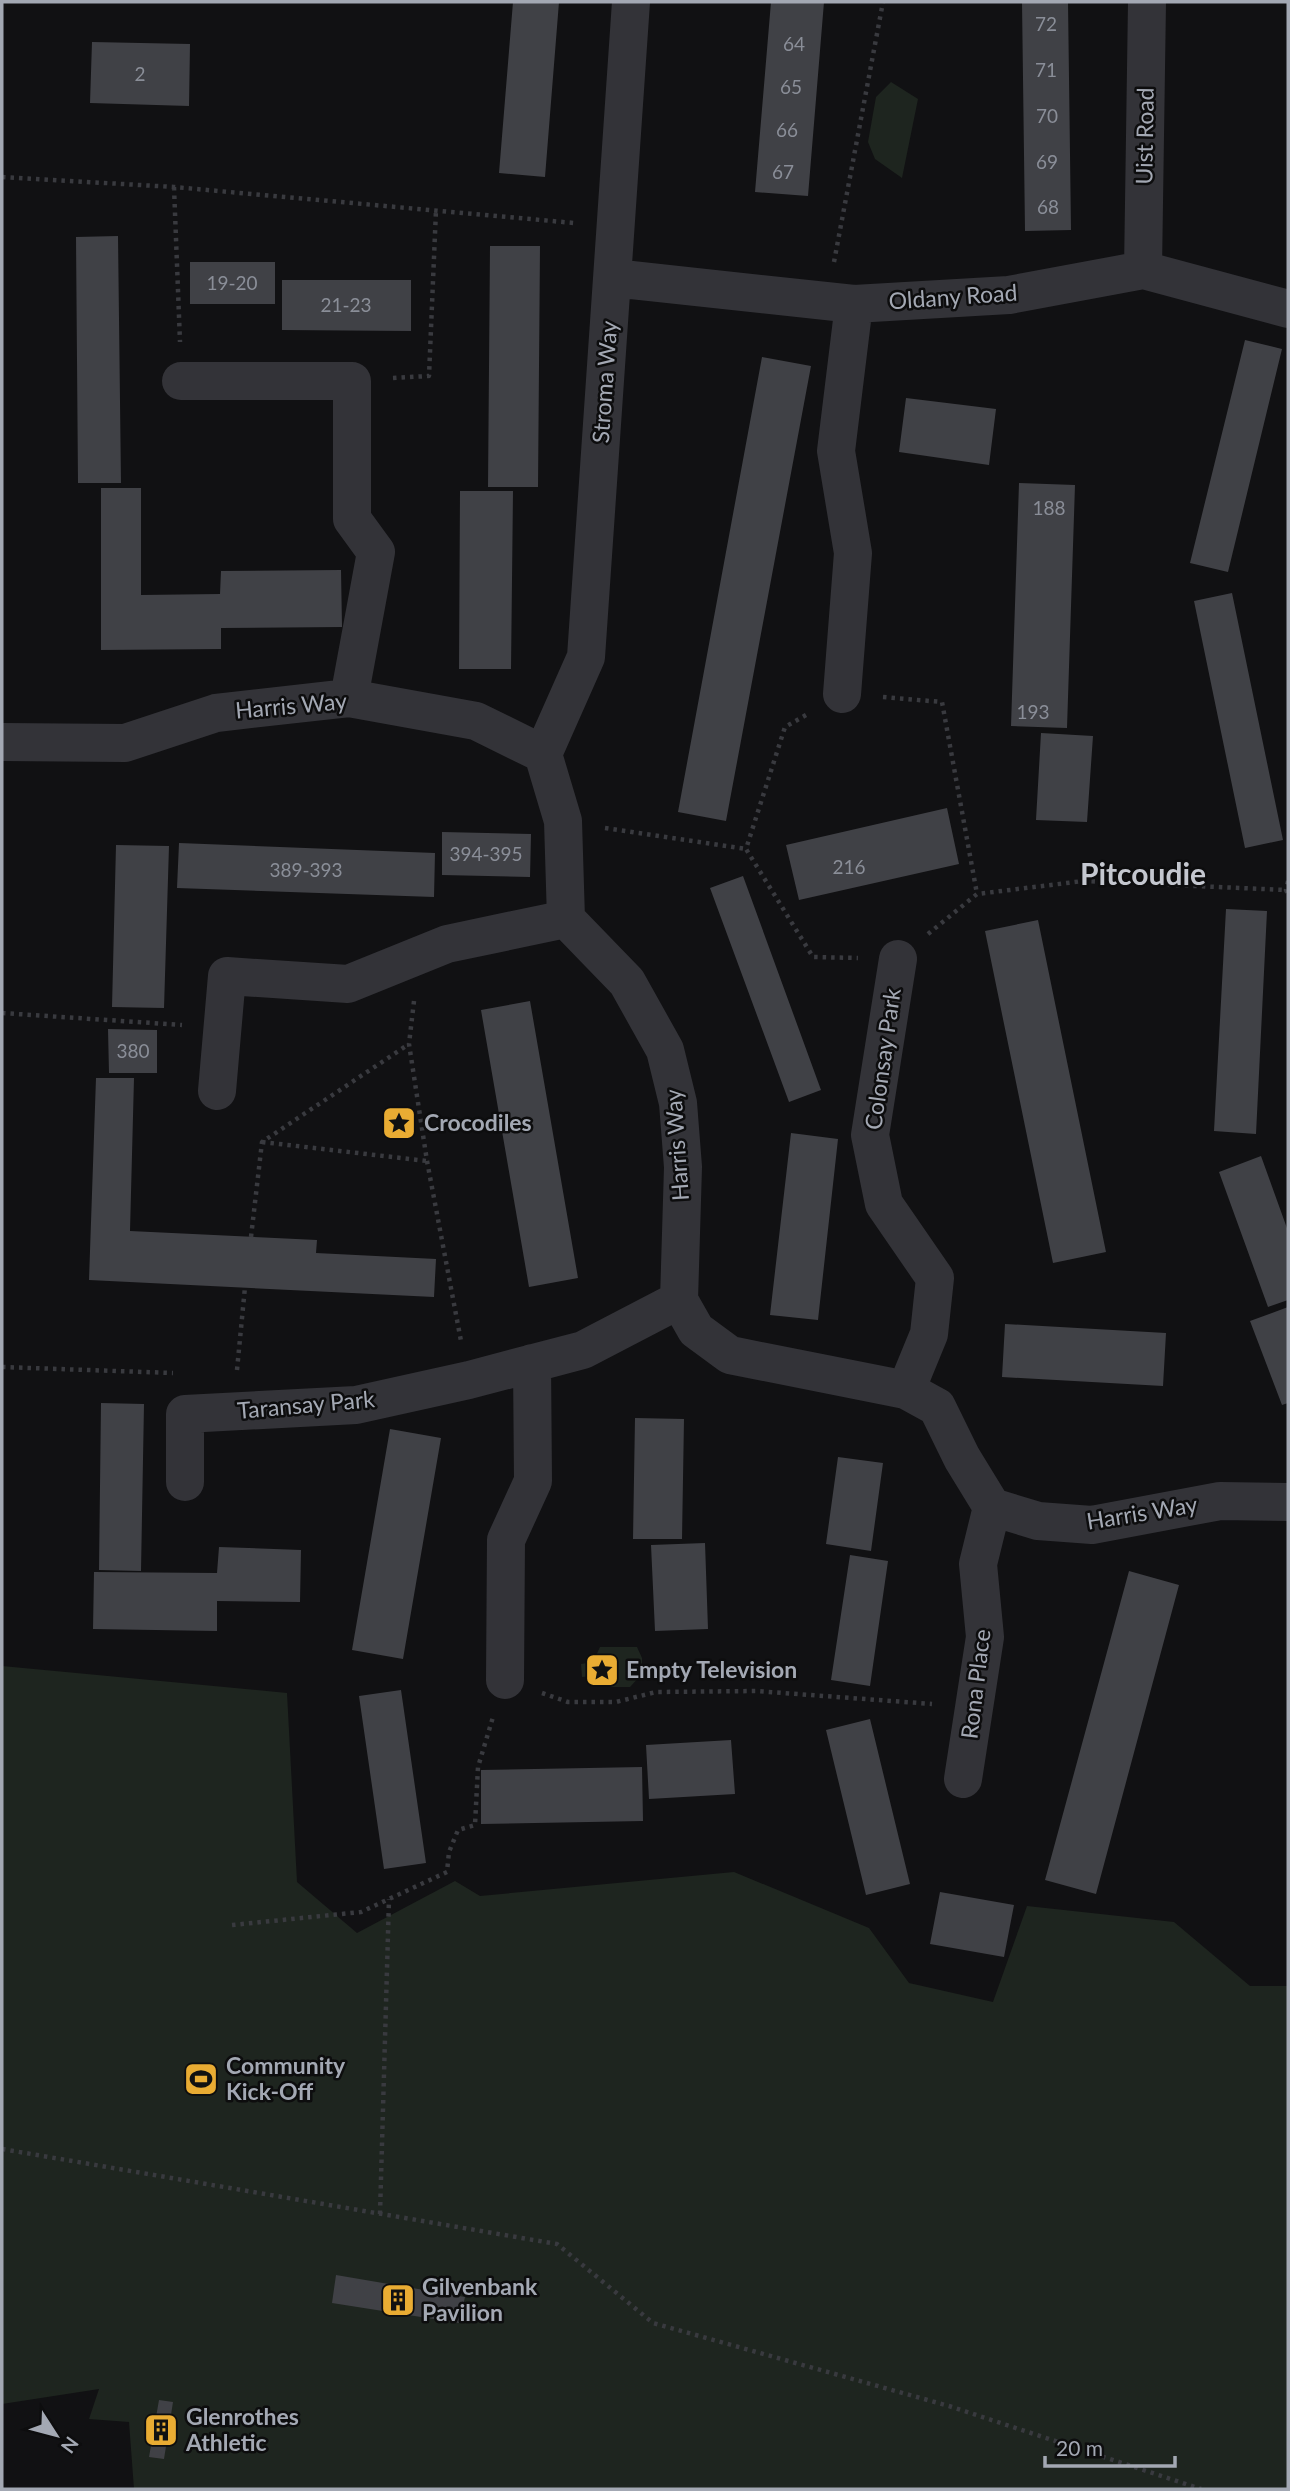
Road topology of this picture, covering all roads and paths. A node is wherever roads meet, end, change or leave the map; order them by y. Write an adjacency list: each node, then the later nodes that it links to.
1 (631, 2): 7 (street, Stroma Way)
2 (883, 2): 10 (path)
3 (1147, 2): 8 (street, Uist Road)
4 (2, 177): 5 (path)
5 (174, 187): 6 (path); 12 (path)
6 (436, 210): 7 (path); 13 (path)
7 (616, 226): 9 (street, Stroma Way)
8 (1143, 270): 10 (street, Oldany Road); 11 (street, Oldany Road)
9 (613, 278): 10 (street, Oldany Road); 17 (street, Stroma Way)
10 (840, 302): 14 (street)
11 (1288, 309)
12 (181, 381): 13 (street)
13 (352, 381): 15 (street)
14 (842, 694): 19 (path); 22 (path)
15 (349, 698): 16 (street, Harris Way); 17 (street, Harris Way)
16 (2, 742)
17 (543, 754): 18 (street)
18 (563, 821): 19 (path); 23 (street)
19 (747, 849): 25 (path)
20 (1288, 881): 21 (path)
21 (1287, 892): 22 (path)
22 (977, 894): 25 (path)
23 (566, 919): 24 (street); 34 (street, Harris Way)
24 (419, 956): 27 (street); 28 (path)
25 (898, 959): 39 (street, Colonsay Park)
26 (2, 1013): 27 (path)
27 (223, 1027): 29 (street)
28 (409, 1044): 30 (path); 31 (path)
29 (217, 1091)
30 (262, 1142): 31 (path); 32 (path)
31 (427, 1161): 38 (path)
32 (250, 1237)
33 (245, 1287): 40 (path)
34 (679, 1300): 35 (street, Taransay Park); 39 (street)
35 (532, 1363): 38 (street, Taransay Park); 44 (street)
36 (2, 1367): 37 (path)
37 (181, 1374)
38 (468, 1380): 40 (street, Taransay Park)
39 (906, 1390): 43 (street)
40 (233, 1411): 41 (street, Taransay Park)
41 (185, 1482)
42 (1288, 1502): 43 (street, Harris Way)
43 (992, 1507): 45 (street, Rona Place)
44 (505, 1680): 45 (path); 47 (path)
45 (975, 1710): 46 (street, Rona Place)
46 (963, 1779)
47 (389, 1899): 48 (path); 50 (path)
48 (232, 1925)
49 (2, 2149): 50 (path)
50 (380, 2214): 51 (path)
51 (1201, 2489)

